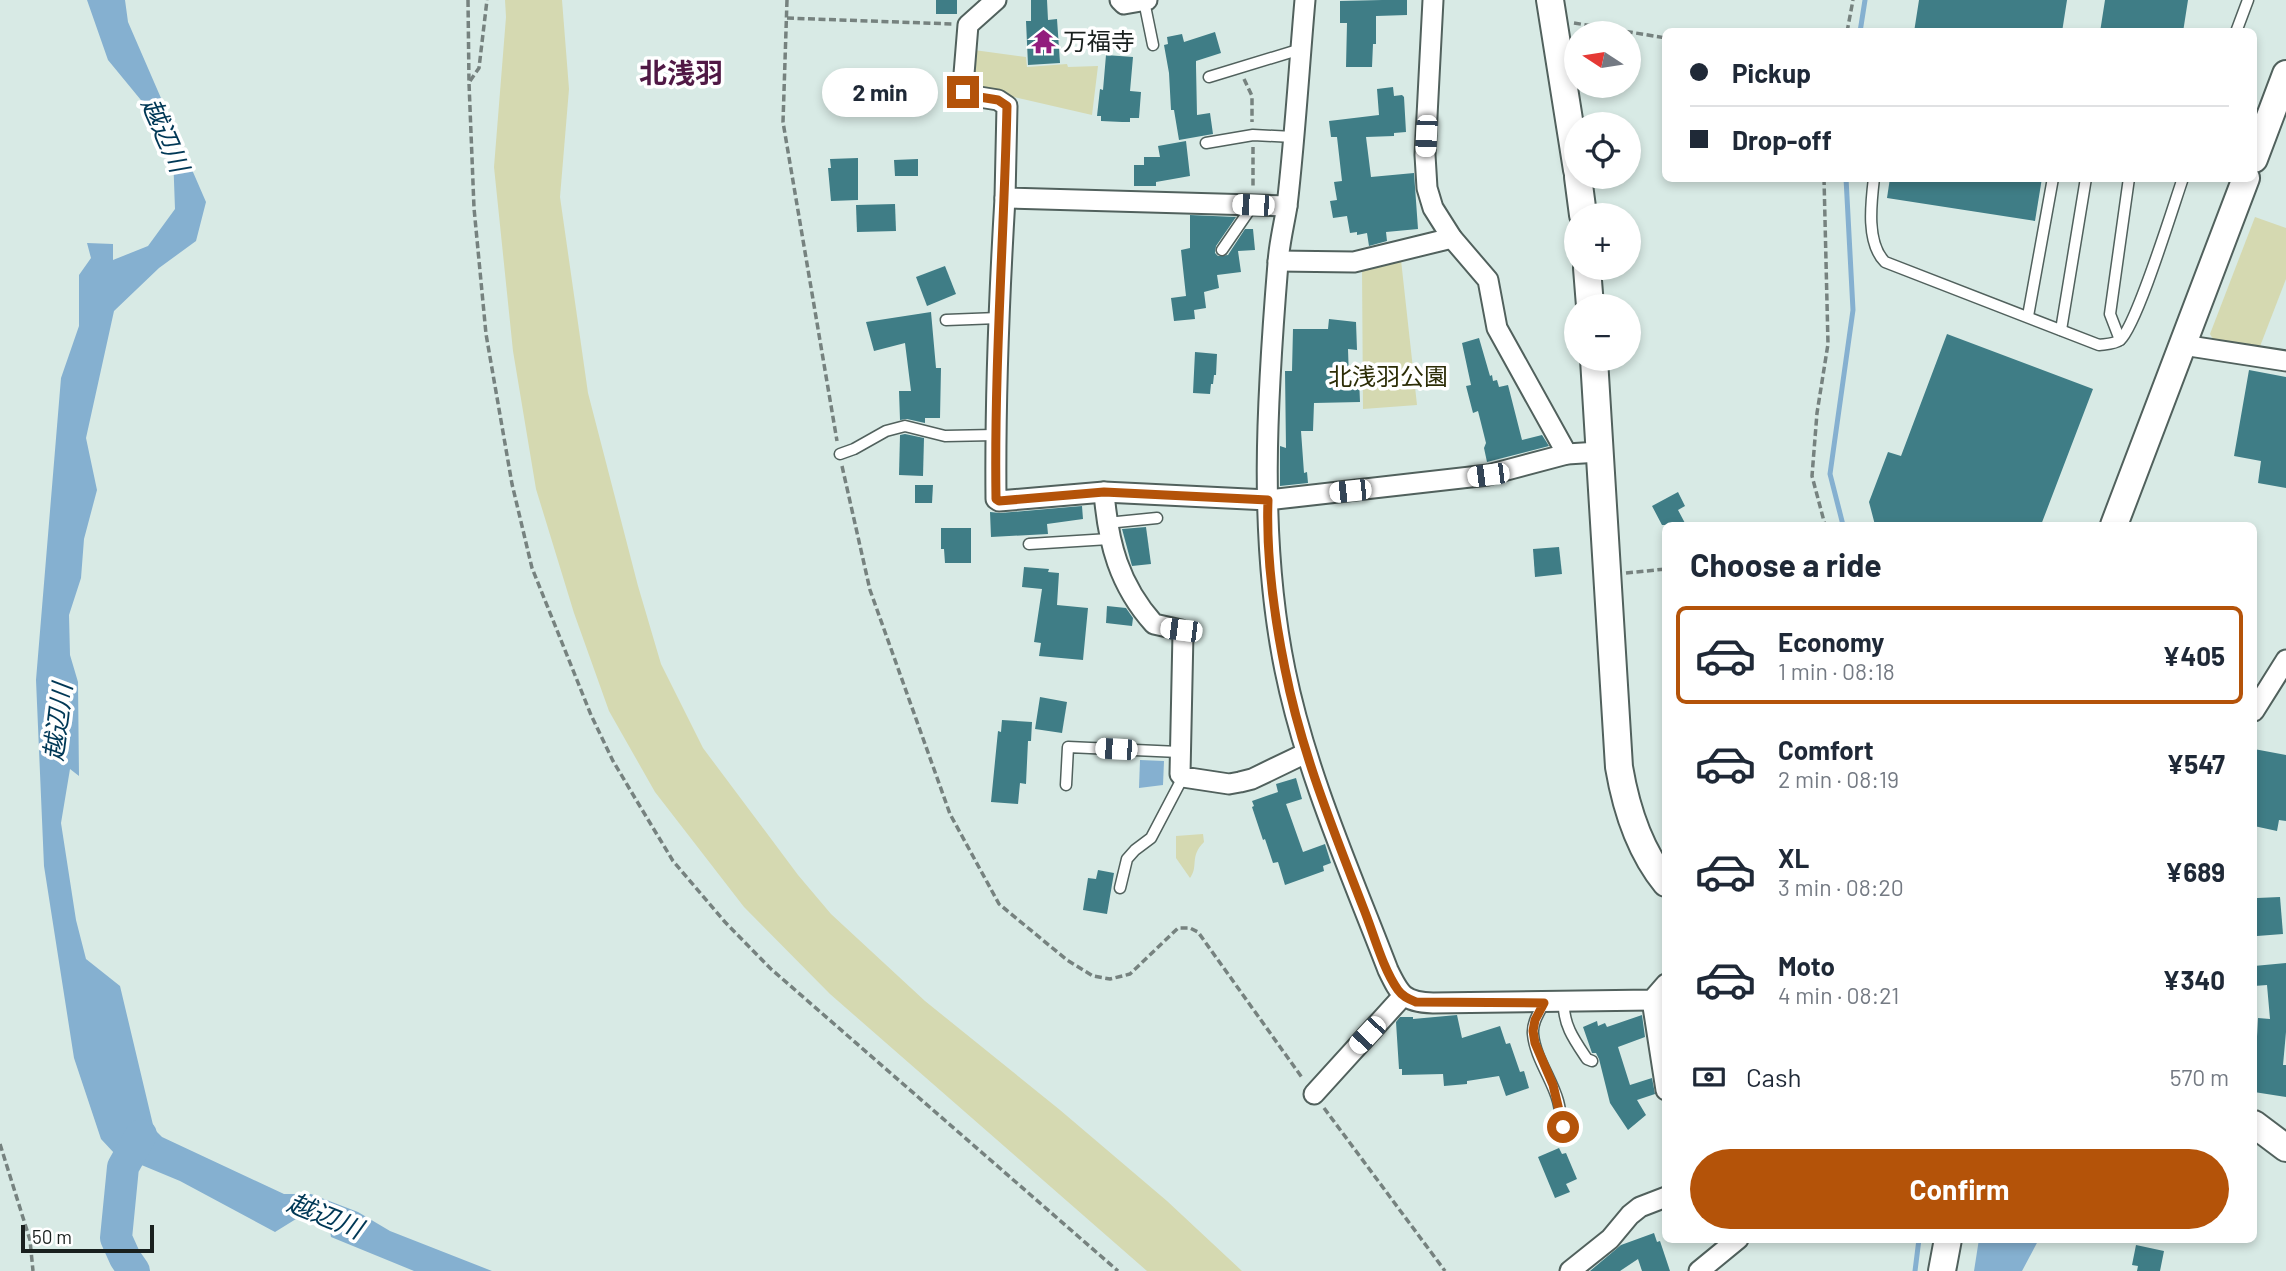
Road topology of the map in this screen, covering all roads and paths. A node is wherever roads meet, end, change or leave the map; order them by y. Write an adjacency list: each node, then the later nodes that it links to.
1 (468, 0): 21 (path)
2 (487, 0): 21 (path)
3 (788, 0): 12 (path)
4 (996, 0): 13 (street)
5 (1119, 0): 6 (street)
6 (1145, 0): 17 (lane)
7 (1305, 0): 18 (street)
8 (1433, 0): 36 (street)
9 (1853, 0): 14 (path)
10 (2248, 0): 15 (lane)
11 (1552, 10): 16 (path); 22 (street)
12 (787, 18): 13 (path); 49 (path)
13 (968, 25): 33 (street)
14 (1848, 28)
15 (2238, 28)
16 (1662, 37)
17 (1153, 45)
18 (1301, 49): 20 (lane); 23 (street)
19 (2286, 74): 25 (street)
20 (1209, 77)
21 (469, 83): 83 (path)
22 (1568, 112)
23 (1293, 137): 24 (lane); 35 (street)
24 (1206, 143)
25 (2257, 150)
26 (1824, 182): 54 (path)
27 (1873, 182): 39 (lane)
28 (2052, 182): 39 (lane)
29 (2085, 182): 42 (lane)
30 (2128, 182): 43 (lane)
31 (2182, 182): 43 (lane)
32 (2245, 182): 44 (street)
33 (1005, 198): 34 (street); 40 (street)
34 (1253, 205): 35 (street); 37 (lane)
35 (1287, 206): 38 (street)
36 (1452, 238): 38 (street); 50 (street)
37 (1222, 250)
38 (1278, 261): 52 (street)
39 (2028, 316): 42 (lane)
40 (998, 318): 41 (lane); 47 (street)
41 (946, 320)
42 (2061, 330): 43 (lane)
43 (2120, 340)
44 (2183, 345): 45 (street); 55 (street)
45 (2286, 361)
46 (1595, 371): 48 (street)
47 (995, 435): 49 (lane); 51 (street)
48 (1599, 452): 50 (street); 59 (street)
49 (839, 454): 74 (path)
50 (1567, 454): 52 (street)
51 (1104, 492): 52 (street); 56 (street)
52 (1268, 500): 63 (street)
53 (1157, 518): 56 (lane)
54 (1824, 522)
55 (2115, 522)
56 (1108, 531): 57 (lane); 62 (street)
57 (1029, 544)
58 (1662, 569): 59 (path)
59 (1606, 575): 66 (street)
60 (2286, 660): 61 (street)
61 (2257, 706)
62 (1179, 752): 64 (street); 65 (lane)
63 (1306, 753): 64 (street); 69 (street)
64 (1183, 777): 67 (lane)
65 (1066, 785)
66 (1662, 878)
67 (1120, 888)
68 (1662, 989): 70 (street)
69 (1403, 996): 71 (street); 74 (street)
70 (1652, 1000): 71 (street); 73 (street)
71 (1554, 1003): 72 (lane); 76 (lane)
72 (1592, 1060)
73 (1662, 1064)
74 (1314, 1094): 84 (path)
75 (2257, 1126): 78 (street)
76 (1567, 1133)
77 (0, 1144): 82 (path)
78 (2286, 1148)
79 (1662, 1199): 85 (street)
80 (1733, 1243): 86 (street)
81 (1947, 1243): 87 (street)
82 (33, 1271)
83 (1118, 1271)
84 (1445, 1271)
85 (1570, 1271)
86 (1699, 1271)
87 (1942, 1271)

